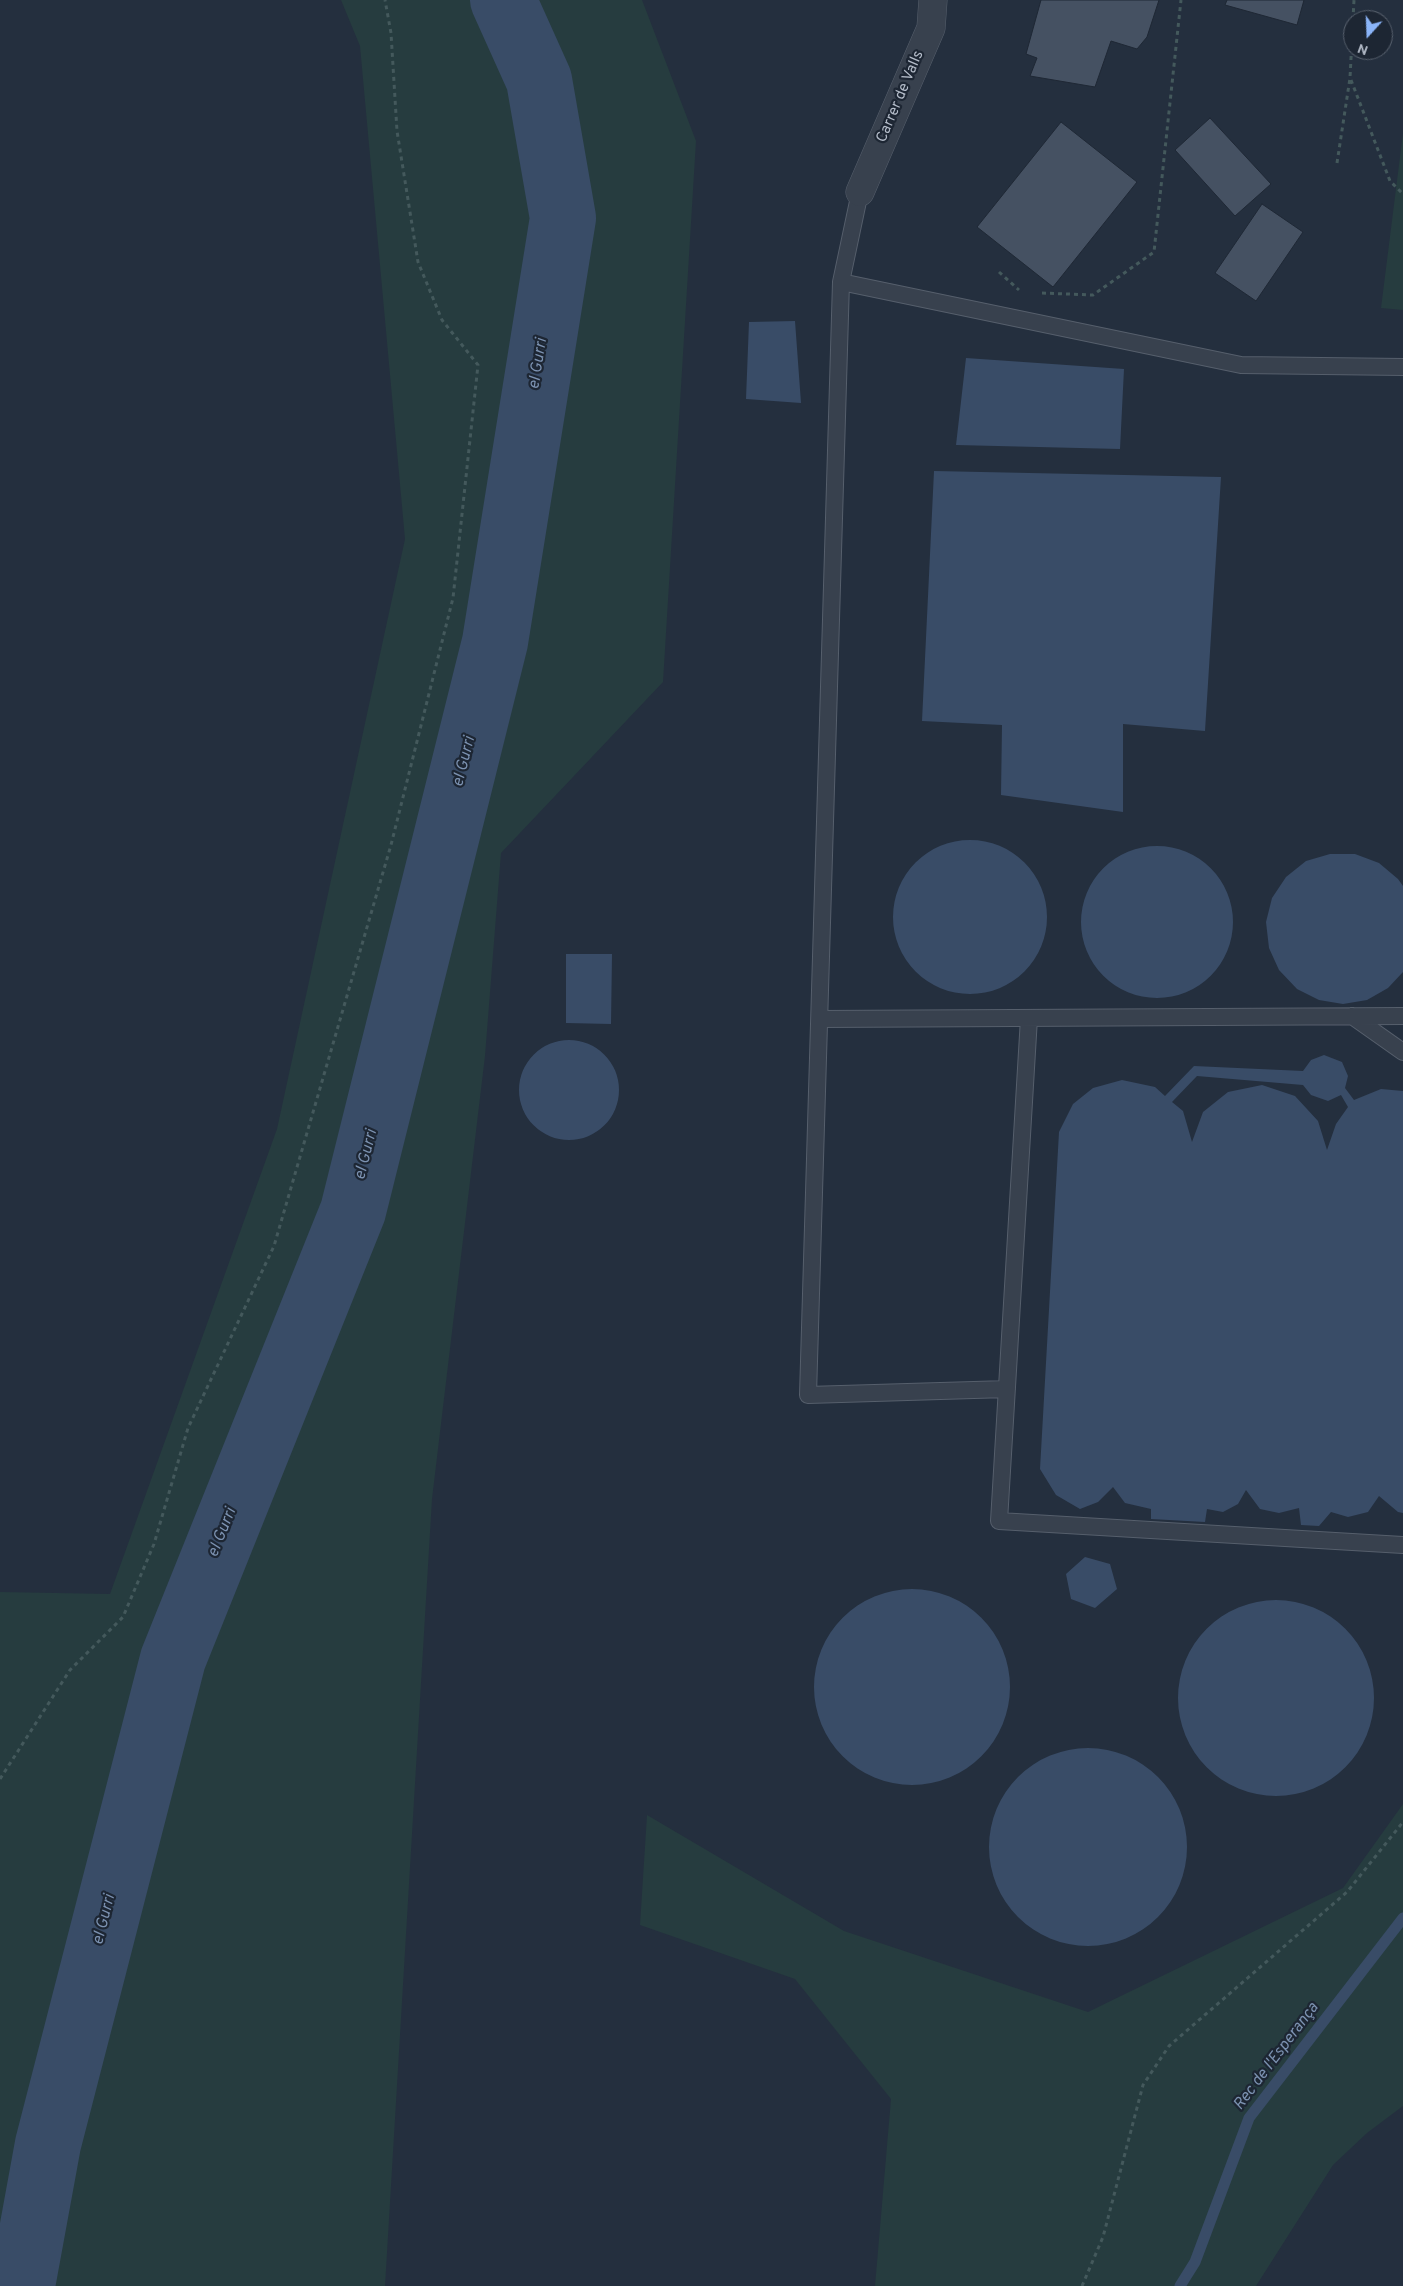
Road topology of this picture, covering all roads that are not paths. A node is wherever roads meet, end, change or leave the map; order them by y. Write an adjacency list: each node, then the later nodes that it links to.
1 (933, 0): 2 (street, Carrer de Valls)
2 (860, 192): 3 (lane)
3 (841, 282): 4 (lane); 8 (lane)
4 (1403, 367)
5 (1352, 1016): 6 (lane); 7 (lane); 9 (lane)
6 (1403, 1016)
7 (1029, 1018): 8 (lane); 10 (lane)
8 (820, 1019): 10 (lane)
9 (1403, 1052)
10 (1007, 1389): 11 (lane)
11 (1403, 1546)

